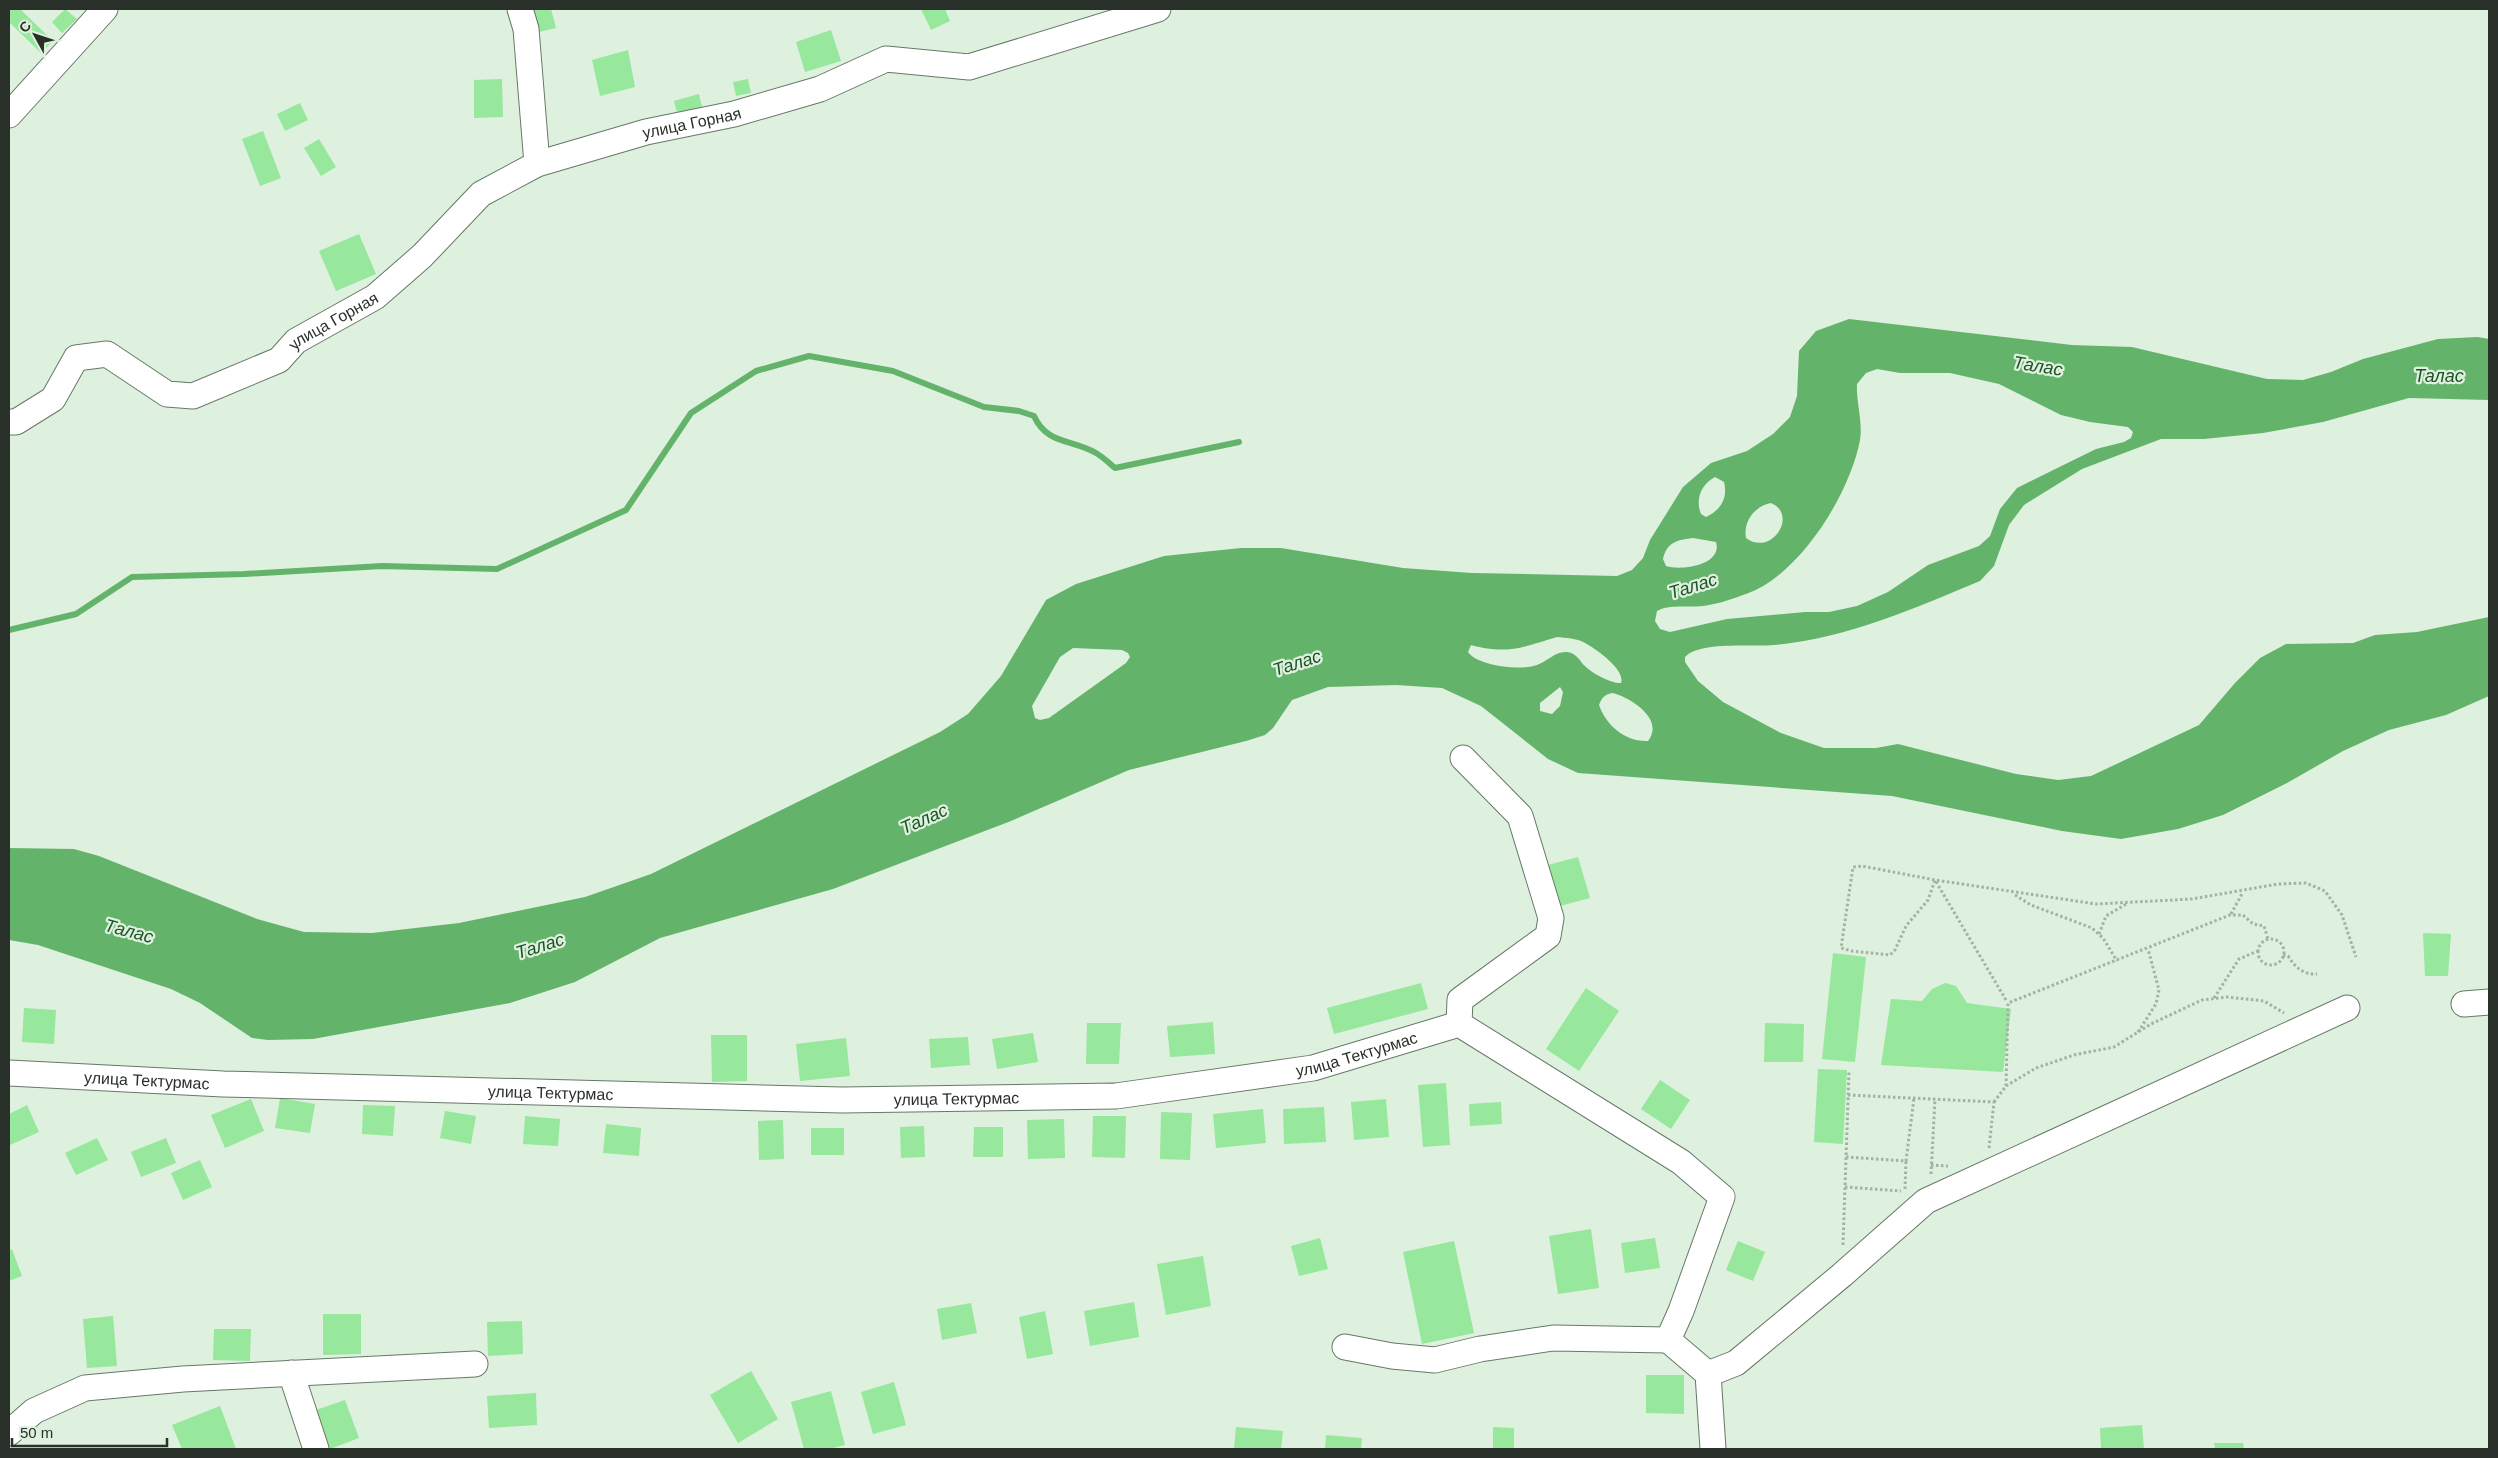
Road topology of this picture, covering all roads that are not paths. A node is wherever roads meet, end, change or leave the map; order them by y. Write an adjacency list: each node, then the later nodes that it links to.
1 (105, 9): 4 (street)
2 (520, 9): 5 (street)
3 (1158, 9): 5 (street, улица Горная)
4 (9, 114)
5 (537, 164): 6 (street, улица Горная)
6 (9, 422)
7 (1462, 758): 11 (street)
8 (2489, 1002): 9 (street)
9 (2464, 1004)
10 (2347, 1008): 17 (street)
11 (1459, 1024): 12 (street, улица Тектурмас); 13 (street)
12 (9, 1073)
13 (1668, 1340): 14 (street); 17 (street)
14 (1345, 1347)
15 (475, 1364): 16 (street)
16 (291, 1373): 18 (street); 19 (street)
17 (1708, 1374): 20 (street)
18 (9, 1433)
19 (316, 1449)
20 (1713, 1449)

